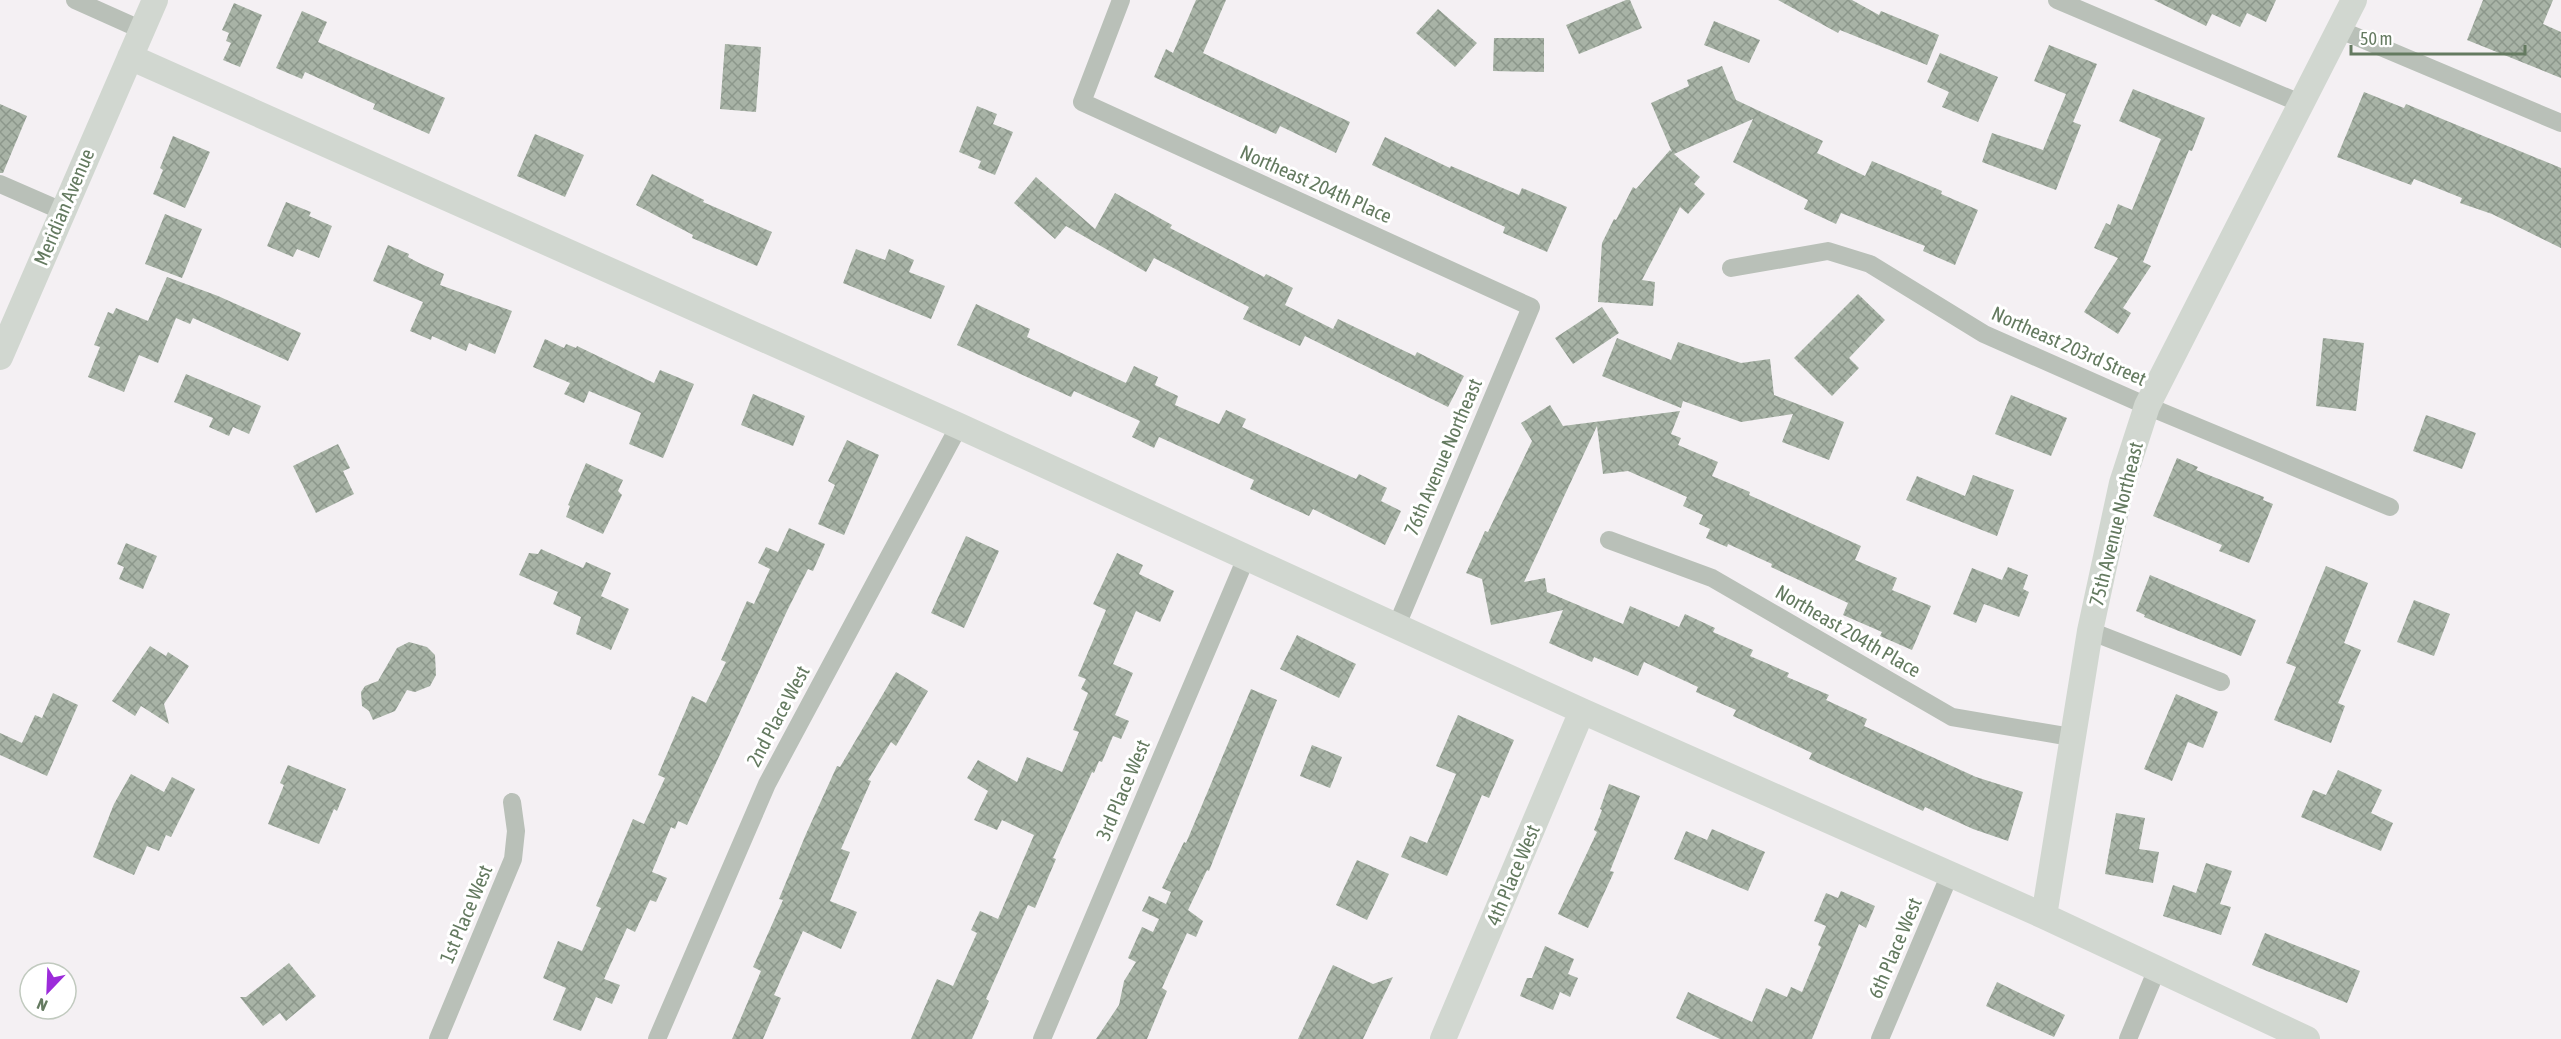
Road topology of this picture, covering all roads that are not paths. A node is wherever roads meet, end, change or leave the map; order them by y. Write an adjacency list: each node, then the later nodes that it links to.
1 (75, 0): 7 (street)
2 (155, 0): 7 (street, Meridian Avenue)
3 (1121, 0): 14 (street, Northeast 204th Place)
4 (2057, 0): 9 (street)
5 (2354, 0): 6 (street, 75th Avenue Northeast)
6 (2338, 29): 9 (street, 75th Avenue Northeast); 10 (street)
7 (142, 30): 8 (street, Meridian Avenue)
8 (130, 57): 12 (street, Meridian Avenue); 17 (street)
9 (2300, 103): 16 (street, 75th Avenue Northeast)
10 (2561, 123)
11 (0, 184): 12 (street)
12 (62, 211): 15 (street, Meridian Avenue)
13 (1731, 268): 16 (street, Northeast 203rd Street)
14 (1531, 307): 21 (street, 76th Avenue Northeast)
15 (0, 357)
16 (2147, 406): 18 (street, Northeast 203rd Street); 22 (street, 75th Avenue Northeast)
17 (959, 426): 20 (street); 31 (street, 2nd Place West)
18 (2390, 507)
19 (1609, 540): 25 (street, Northeast 204th Place)
20 (1246, 558): 21 (street); 32 (street, 3rd Place West)
21 (1397, 625): 24 (street)
22 (2090, 631): 23 (street); 25 (street, 75th Avenue Northeast)
23 (2221, 682)
24 (1582, 711): 27 (street); 33 (street, 4th Place West)
25 (2071, 736): 28 (street, 75th Avenue Northeast)
26 (512, 802): 30 (street, 1st Place West)
27 (1950, 874): 28 (street); 34 (street, 6th Place West)
28 (2044, 916): 29 (street)
29 (2157, 969): 35 (street); 36 (street)
30 (438, 1039)
31 (657, 1039)
32 (1042, 1039)
33 (1443, 1039)
34 (1880, 1039)
35 (2128, 1039)
36 (2307, 1039)

